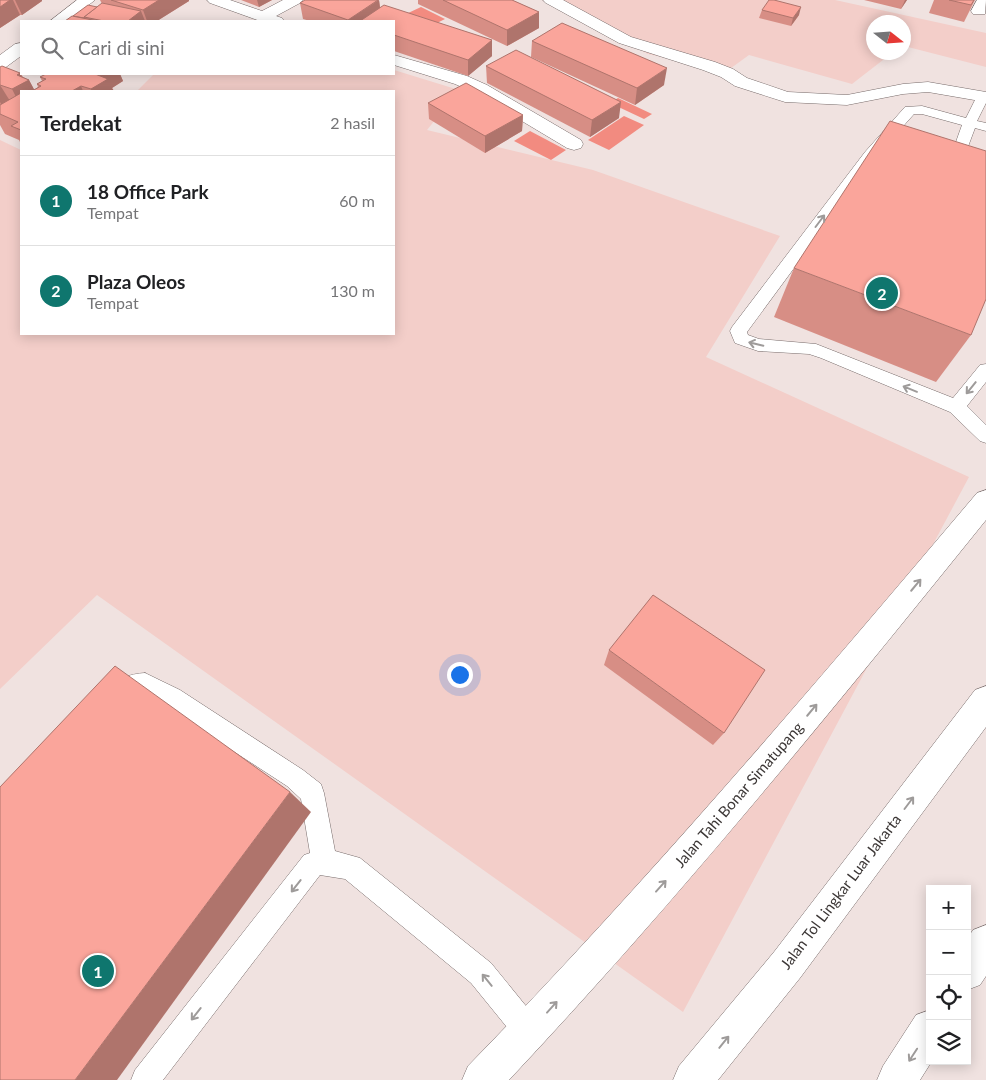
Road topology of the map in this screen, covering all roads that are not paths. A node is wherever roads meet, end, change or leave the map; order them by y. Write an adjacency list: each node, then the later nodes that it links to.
1 (86, 0): 6 (main road)
2 (215, 0): 5 (main road)
3 (295, 0): 5 (main road)
4 (551, 0): 10 (main road)
5 (269, 19)
6 (59, 20)
7 (20, 49): 9 (main road)
8 (395, 60): 15 (main road)
9 (1, 61)
10 (928, 87): 11 (main road); 12 (lane)
11 (984, 96): 13 (lane)
12 (922, 110): 13 (lane); 16 (lane)
13 (970, 122): 14 (lane); 18 (lane)
14 (986, 128)
15 (574, 144)
16 (871, 154): 17 (lane); 20 (lane, one-way to 16)
17 (888, 160)
18 (986, 167)
19 (986, 370): 20 (lane, one-way to 20)
20 (956, 407): 21 (lane)
21 (986, 436)
22 (986, 500): 28 (main road, Jalan Tahi Bonar Simatupang, one-way to 22)
23 (986, 701): 32 (main road, Jalan Tol Lingkar Luar Jakarta, one-way to 23)
24 (102, 707): 25 (lane)
25 (324, 862): 28 (lane, one-way to 25); 30 (lane, one-way to 30)
26 (986, 944): 27 (main road)
27 (971, 966)
28 (529, 1032): 31 (main road, Jalan Tahi Bonar Simatupang)
29 (926, 1035): 33 (main road, one-way to 33)
30 (145, 1080)
31 (482, 1080)
32 (693, 1080)
33 (897, 1080)

